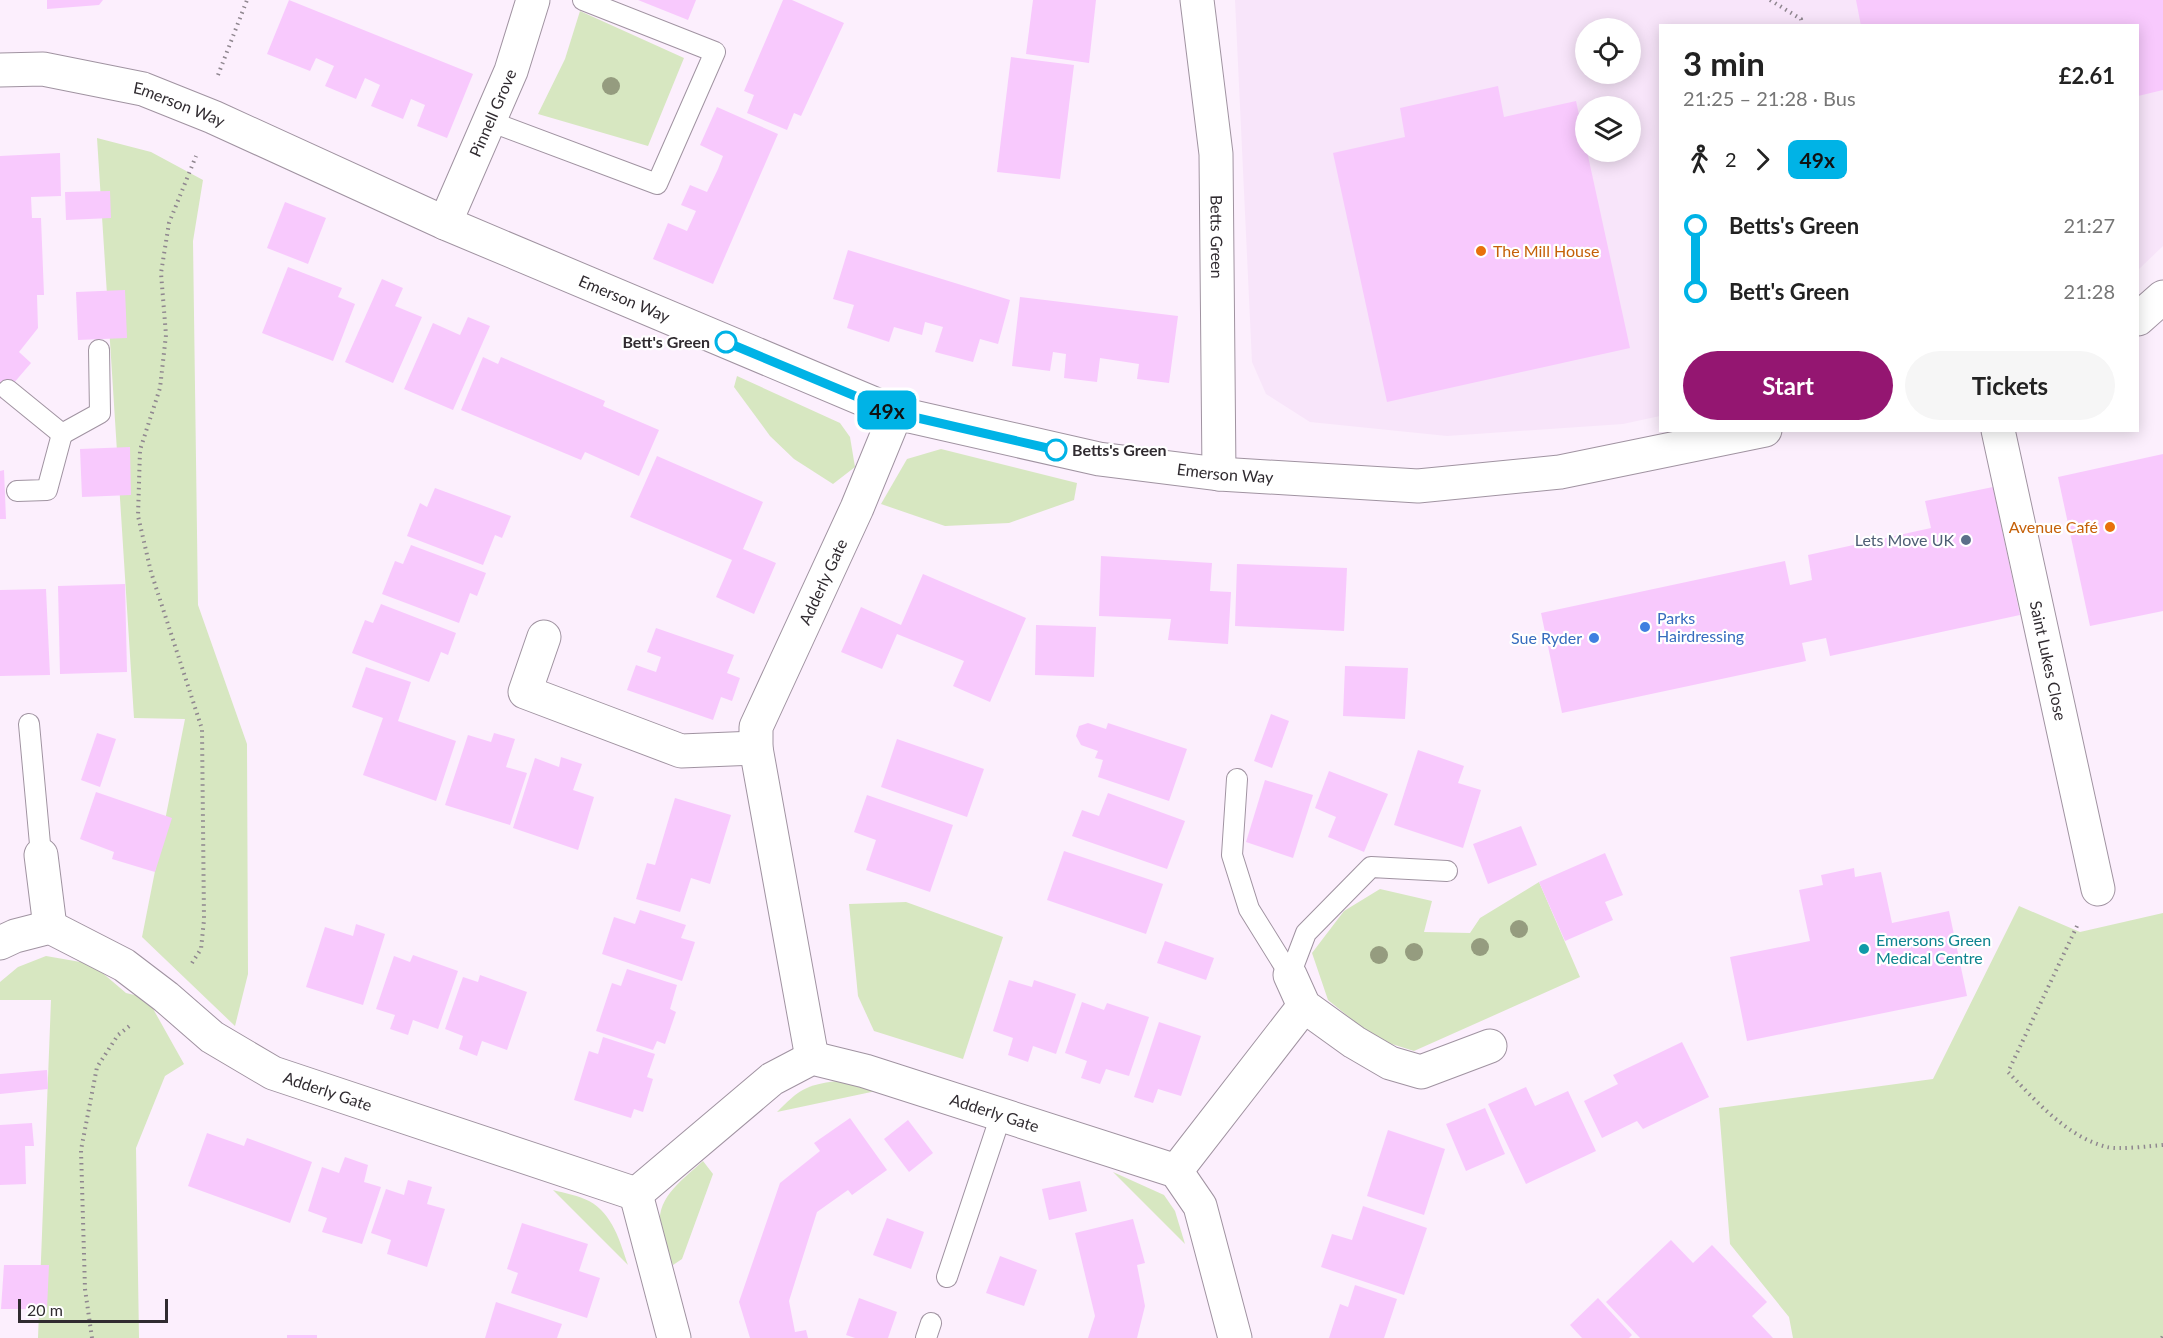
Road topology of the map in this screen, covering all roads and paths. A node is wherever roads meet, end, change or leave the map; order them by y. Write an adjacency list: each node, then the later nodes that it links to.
1 (247, 0): 8 (path)
2 (533, 0): 9 (street, Pinnell Grove)
3 (583, 0): 9 (lane)
4 (1197, 0): 19 (street, Betts Green)
5 (1770, 0): 6 (path)
6 (1802, 24)
7 (0, 70): 8 (street, Emerson Way)
8 (213, 117): 10 (street, Emerson Way); 31 (path)
9 (489, 121): 10 (street, Pinnell Grove)
10 (445, 223): 15 (street, Emerson Way)
11 (2163, 297): 12 (street)
12 (2139, 318)
13 (99, 350): 18 (lane)
14 (8, 390): 18 (lane)
15 (896, 413): 19 (street, Emerson Way); 23 (street, Adderly Gate)
16 (1755, 432): 19 (street, Emerson Way)
17 (1998, 432): 27 (street, Saint Lukes Close)
18 (62, 434): 20 (lane)
19 (1219, 474)
20 (17, 491)
21 (544, 637): 23 (street)
22 (29, 724): 25 (lane)
23 (756, 748): 34 (street, Adderly Gate)
24 (1237, 779): 30 (lane)
25 (41, 855): 28 (street)
26 (1447, 871): 30 (lane)
27 (2098, 889): 36 (path)
28 (50, 927): 29 (street); 31 (street, Adderly Gate)
29 (0, 943)
30 (1290, 975): 32 (street)
31 (166, 997): 38 (street, Adderly Gate); 40 (path)
32 (1304, 1006): 33 (street); 37 (street)
33 (1490, 1046)
34 (812, 1058): 35 (street, Adderly Gate); 38 (street)
35 (1001, 1115): 37 (street, Adderly Gate); 39 (lane)
36 (2163, 1145)
37 (1176, 1171): 42 (street)
38 (636, 1194): 41 (street)
39 (947, 1276)
40 (92, 1338)
41 (674, 1338)
42 (1234, 1338)

